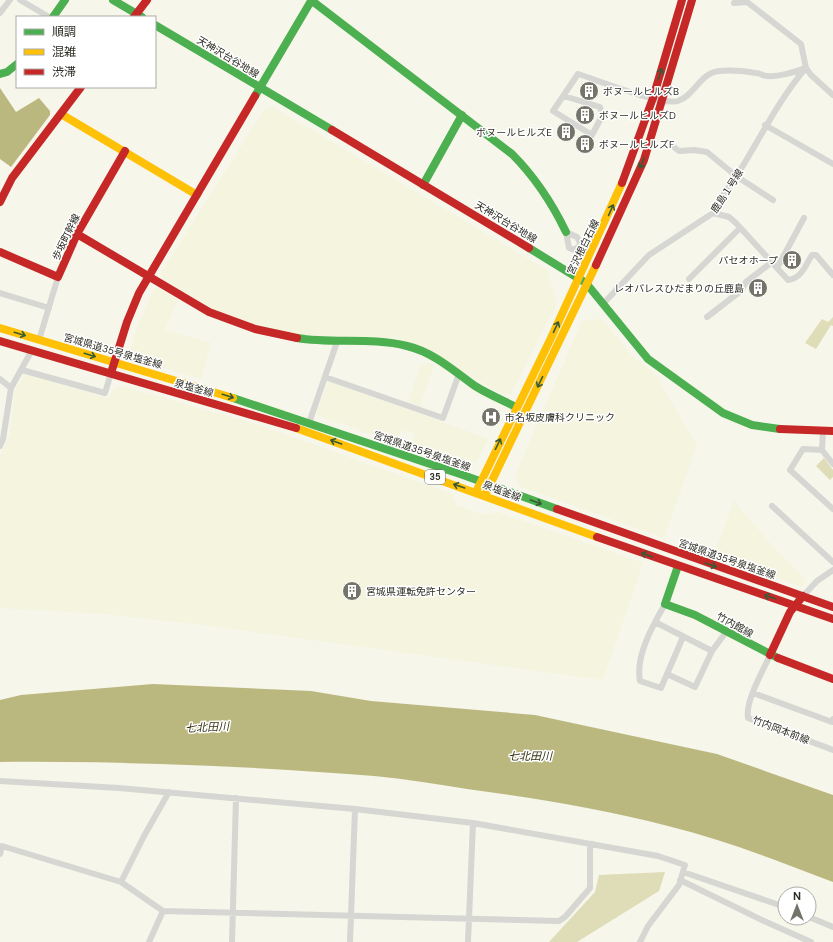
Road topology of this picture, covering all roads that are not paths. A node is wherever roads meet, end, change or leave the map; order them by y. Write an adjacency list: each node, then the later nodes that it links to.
1 (10, 0): 10 (street)
2 (20, 0): 11 (street)
3 (66, 0): 12 (street)
4 (113, 0): 13 (street)
5 (147, 0): 13 (street)
6 (311, 0): 19 (street); 25 (street)
7 (682, 0): 22 (street, 宮沢根白石線, one-way to 7)
8 (692, 0): 23 (street)
9 (734, 3): 16 (street)
10 (0, 13)
11 (47, 16)
12 (54, 16)
13 (137, 16)
14 (156, 26): 19 (street, 天神沢台谷地線)
15 (16, 65): 17 (street)
16 (806, 68): 20 (street); 23 (street); 26 (street, 鹿島１号線)
17 (0, 74)
18 (80, 88): 24 (street)
19 (261, 88): 31 (street, 天神沢台谷地線); 32 (street)
20 (833, 95)
21 (564, 96): 21 (street); 22 (street)
22 (653, 98): 23 (street); 47 (street, 宮沢根白石線, one-way to 22)
23 (663, 100): 49 (street, one-way to 49)
24 (61, 114): 28 (street); 34 (street)
25 (462, 116): 31 (street); 38 (street)
26 (765, 125): 29 (street); 30 (street, 鹿島１号線)
27 (674, 147): 30 (street)
28 (125, 151): 32 (street); 39 (street, 歩坂町幹線)
29 (833, 164)
30 (736, 176): 33 (street); 35 (street, 鹿島１号線)
31 (423, 185): 47 (street, 天神沢台谷地線)
32 (197, 195): 45 (street)
33 (773, 200)
34 (0, 202)
35 (713, 213): 37 (street); 51 (street, 鹿島１号線)
36 (804, 218): 43 (street)
37 (740, 228): 41 (street); 48 (street)
38 (566, 232)
39 (77, 234): 45 (street); 46 (street, 歩坂町幹線)
40 (0, 252): 46 (street, 歩坂町幹線)
41 (772, 262): 43 (street); 53 (street)
42 (833, 265): 44 (street)
43 (777, 268): 44 (street)
44 (831, 274)
45 (149, 276): 57 (street); 59 (street)
46 (58, 277): 52 (street)
47 (578, 277): 49 (street, 天神沢台谷地線); 66 (street, 宮沢根白石線, one-way to 47)
48 (688, 280)
49 (586, 283): 51 (street, 天神沢台谷地線); 74 (street, one-way to 74)
50 (0, 293): 52 (street)
51 (603, 304): 68 (street, 天神沢台谷地線)
52 (49, 308): 55 (street)
53 (707, 317)
54 (0, 328): 55 (street, 宮城県道35号泉塩釜線 / 35, one-way to 55)
55 (39, 340): 59 (street, 宮城県道35号泉塩釜線 / 35, one-way to 59)
56 (0, 341): 58 (street, 泉塩釜線 / 35)
57 (337, 342): 62 (street); 63 (street)
58 (32, 350): 60 (street); 61 (street, 泉塩釜線 / 35)
59 (114, 362): 61 (street); 67 (street, 宮城県道35号泉塩釜線 / 35, one-way to 67)
60 (22, 370): 61 (street); 65 (street)
61 (111, 373): 75 (street, 泉塩釜線 / 35, one-way to 61)
62 (459, 374): 63 (street); 66 (street)
63 (325, 377): 67 (street)
64 (0, 379): 65 (street)
65 (11, 388): 70 (street)
66 (516, 407): 73 (street, 宮沢根白石線, one-way to 66)
67 (309, 423): 73 (street, 宮城県道35号泉塩釜線 / 35)
68 (823, 431): 69 (street, 天神沢台谷地線); 71 (street)
69 (833, 431)
70 (0, 446)
71 (822, 450): 72 (street); 78 (street)
72 (833, 464)
73 (480, 482): 74 (street, 宮城県道35号泉塩釜線 / 35); 75 (street, 宮沢根白石線)
74 (489, 485): 76 (street); 82 (street, 宮城県道35号泉塩釜線 / 35, one-way to 82)
75 (476, 492): 76 (street, 泉塩釜線 / 35)
76 (485, 495): 80 (street, 泉塩釜線 / 35, one-way to 76)
77 (772, 506): 79 (street)
78 (833, 509)
79 (833, 562)
80 (678, 566): 83 (street); 84 (street, 泉塩釜線 / 35, one-way to 80)
81 (833, 570): 82 (street)
82 (803, 596): 84 (street); 85 (street, 宮城県道35号泉塩釜線 / 35)
83 (664, 604): 87 (street); 88 (street, 竹内館線)
84 (794, 606): 86 (street, 泉塩釜線 / 35); 91 (street)
85 (833, 607)
86 (833, 619)
87 (655, 622): 89 (street); 92 (street)
88 (726, 632): 90 (street); 91 (street, 竹内館線)
89 (683, 636): 90 (street); 92 (street)
90 (712, 651): 92 (street)
91 (770, 655): 93 (street, 竹内館線); 94 (street, 竹内岡本前線)
92 (667, 674)
93 (833, 679)
94 (753, 693): 95 (street); 96 (street, 竹内岡本前線)
95 (833, 719)
96 (833, 750)
97 (0, 781): 98 (street)
98 (170, 792): 99 (street); 106 (street)
99 (236, 798): 100 (street); 109 (street)
100 (355, 809): 101 (street); 110 (street)
101 (473, 823): 102 (street); 111 (street)
102 (592, 844): 104 (street); 111 (street)
103 (0, 854): 106 (street)
104 (683, 872): 105 (street); 107 (street)
105 (680, 880): 118 (street); 119 (street)
106 (121, 882): 108 (street)
107 (777, 904)
108 (163, 911): 109 (street); 114 (street)
109 (233, 912): 110 (street); 115 (street)
110 (352, 917): 111 (street); 116 (street)
111 (470, 919): 117 (street)
112 (817, 920): 113 (street)
113 (833, 927)
114 (149, 942)
115 (232, 942)
116 (350, 942)
117 (468, 942)
118 (640, 942)
119 (811, 942)

